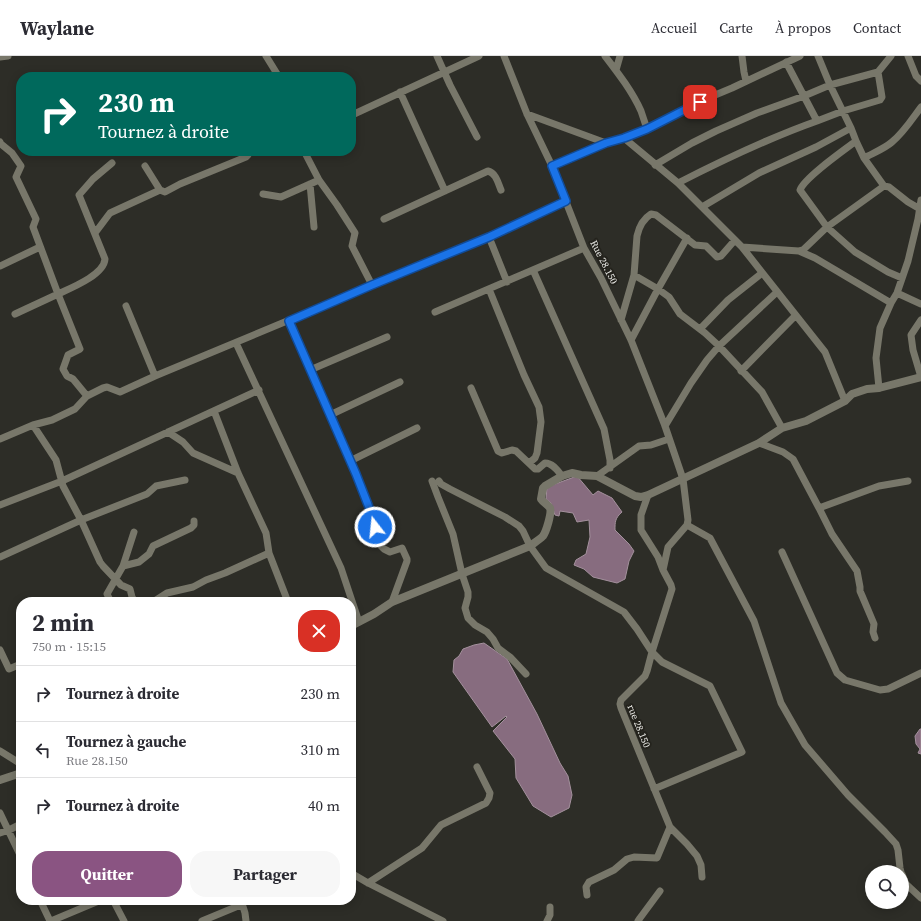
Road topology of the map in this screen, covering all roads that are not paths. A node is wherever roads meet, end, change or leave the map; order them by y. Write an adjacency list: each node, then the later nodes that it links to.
1 (8, 56): 13 (street)
2 (266, 56): 16 (street)
3 (437, 56): 17 (street)
4 (479, 56): 17 (street)
5 (504, 56): 27 (street, Rue 28.150)
6 (605, 56): 15 (street)
7 (620, 56): 15 (street)
8 (742, 56): 19 (street)
9 (800, 56): 14 (street)
10 (818, 56): 21 (street)
11 (891, 56): 18 (street)
12 (908, 56): 20 (street)
13 (0, 58)
14 (786, 62): 19 (street); 23 (street)
15 (616, 70): 30 (street)
16 (276, 72)
17 (444, 72): 22 (street); 31 (street)
18 (878, 72): 21 (street); 25 (street)
19 (746, 81): 30 (street)
20 (921, 81)
21 (830, 85): 23 (street); 25 (street)
22 (400, 92): 26 (street); 48 (street)
23 (804, 96): 28 (street); 40 (street)
24 (921, 107): 38 (street)
25 (843, 111): 28 (street); 29 (street)
26 (356, 112)
27 (528, 114): 35 (street); 42 (street, Rue 28.150)
28 (818, 121): 45 (street)
29 (851, 128): 33 (street); 53 (street)
30 (647, 129): 32 (street)
31 (477, 137)
32 (624, 138): 35 (street); 40 (street)
33 (856, 141): 38 (street); 57 (street)
34 (0, 142): 62 (street)
35 (606, 143): 42 (street)
36 (247, 156): 47 (street)
37 (307, 156): 43 (street)
38 (864, 158): 46 (street)
39 (112, 163): 58 (street)
40 (655, 164): 45 (street)
41 (145, 166): 47 (street)
42 (552, 166): 52 (street, Rue 28.150)
43 (319, 180): 44 (street); 72 (street)
44 (310, 184): 50 (street); 56 (street)
45 (678, 184): 53 (street)
46 (884, 186): 54 (street); 57 (street)
47 (160, 190): 58 (street)
48 (445, 190): 49 (street); 55 (street)
49 (501, 190)
50 (264, 194)
51 (921, 200): 54 (street)
52 (566, 201): 59 (street); 64 (street, Rue 28.150)
53 (702, 207): 61 (street)
54 (920, 209): 70 (street)
55 (384, 219)
56 (314, 227)
57 (827, 227): 65 (street); 70 (street)
58 (95, 233): 77 (street)
59 (489, 237): 71 (street); 72 (street)
60 (686, 238): 61 (street); 69 (street); 74 (street)
61 (735, 240): 63 (street)
62 (40, 247): 66 (street); 77 (street)
63 (742, 247): 65 (street); 68 (street)
64 (584, 248): 67 (street); 84 (street, Rue 28.150)
65 (799, 252): 78 (street)
66 (0, 266)
67 (533, 270): 71 (street); 114 (street)
68 (762, 273): 75 (street); 87 (street)
69 (634, 275): 74 (street); 84 (street)
70 (902, 278): 76 (street)
71 (507, 282): 73 (street)
72 (372, 285): 86 (street)
73 (489, 289): 81 (street); 113 (street)
74 (658, 289): 87 (street); 89 (street)
75 (777, 292): 83 (street); 91 (street)
76 (897, 293): 78 (street); 79 (street)
77 (58, 294): 82 (street); 100 (street)
78 (891, 303): 98 (street)
79 (921, 304)
80 (126, 306): 94 (street)
81 (435, 312)
82 (15, 314)
83 (795, 316): 93 (street); 101 (street)
84 (621, 320): 89 (street, Rue 28.150)
85 (921, 320): 95 (street)
86 (289, 321): 90 (street); 92 (street)
87 (700, 329): 91 (street)
88 (387, 337): 92 (street)
89 (631, 340): 105 (street, Rue 28.150)
90 (236, 343): 94 (street); 99 (street)
91 (719, 346): 93 (street); 105 (street)
92 (310, 370): 103 (street)
93 (741, 371): 107 (street)
94 (155, 376): 100 (street)
95 (921, 377): 98 (street)
96 (400, 382): 103 (street)
97 (471, 388): 113 (street)
98 (879, 388): 101 (street)
99 (259, 390): 102 (street); 141 (street)
100 (87, 396): 104 (street)
101 (845, 401): 107 (street)
102 (214, 411): 108 (street); 115 (street)
103 (330, 416): 112 (street)
104 (33, 425): 109 (street); 120 (street)
105 (665, 426): 110 (street, Rue 28.150)
106 (418, 428): 112 (street)
107 (782, 428): 111 (street)
108 (168, 432): 115 (street); 120 (street)
109 (0, 439)
110 (669, 439): 114 (street); 118 (street, Rue 28.150)
111 (759, 443): 118 (street); 124 (street)
112 (350, 461): 142 (street)
113 (529, 463): 116 (street)
114 (610, 468): 117 (street)
115 (238, 473): 131 (street)
116 (562, 476): 117 (street); 129 (street)
117 (597, 476): 122 (street)
118 (683, 479): 122 (street); 127 (street)
119 (185, 480): 125 (street)
120 (62, 481): 123 (street); 125 (street)
121 (908, 481): 124 (street)
122 (648, 495): 134 (street, rue 28.150)
123 (0, 505)
124 (819, 508): 146 (street)
125 (81, 520): 132 (street); 136 (street)
126 (194, 521): 133 (street)
127 (687, 525): 134 (street); 164 (street)
128 (134, 532): 133 (street)
129 (530, 546): 135 (street); 135 (street); 148 (street)
130 (782, 552): 150 (street)
131 (269, 553): 139 (street); 140 (street)
132 (0, 557)
133 (123, 566): 136 (street)
134 (663, 570): 148 (street, rue 28.150)
135 (462, 574): 142 (street); 151 (street)
136 (116, 578): 137 (street); 138 (street)
137 (108, 597)
138 (132, 597)
139 (160, 597)
140 (286, 597)
141 (351, 597)
142 (392, 602): 144 (street)
143 (356, 613): 144 (street)
144 (359, 622): 145 (street)
145 (356, 624)
146 (875, 638)
147 (0, 650): 149 (street)
148 (652, 652): 157 (street, rue 28.150); 157 (street)
149 (16, 666)
150 (921, 673)
151 (526, 674)
152 (0, 751): 153 (street)
153 (16, 761)
154 (476, 767): 167 (street)
155 (16, 775): 156 (street)
156 (0, 780)
157 (654, 789): 160 (street, rue 28.150)
158 (0, 812): 161 (street)
159 (16, 826): 161 (street)
160 (670, 827): 166 (street); 170 (street)
161 (9, 830): 162 (street); 163 (street)
162 (0, 833)
163 (16, 846)
164 (900, 865)
165 (356, 876): 167 (street)
166 (702, 877)
167 (368, 883): 183 (street)
168 (909, 887): 171 (street)
169 (660, 890): 178 (street)
170 (587, 895)
171 (921, 898)
172 (42, 905): 179 (street)
173 (89, 905): 179 (street)
174 (116, 905): 180 (street)
175 (236, 905): 181 (street)
176 (243, 905): 182 (street)
177 (550, 907): 184 (street)
178 (641, 920)
179 (50, 921)
180 (124, 921)
181 (202, 921)
182 (246, 921)
183 (443, 921)
184 (547, 921)

